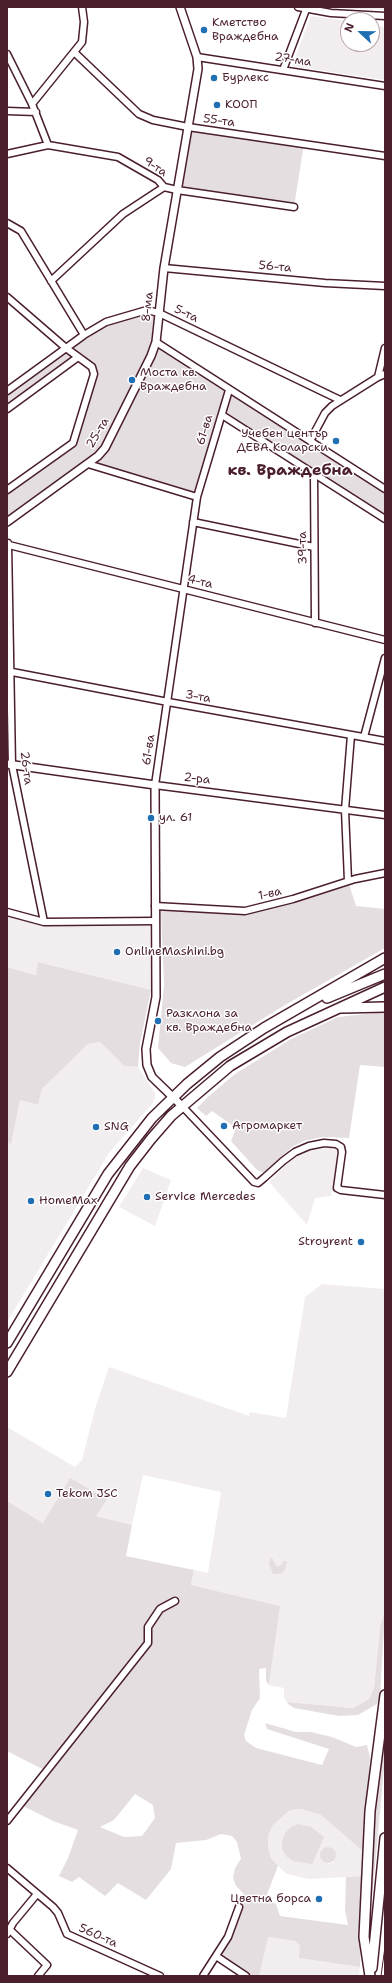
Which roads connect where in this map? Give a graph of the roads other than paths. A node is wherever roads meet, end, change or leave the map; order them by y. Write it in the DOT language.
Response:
graph roads {
  1 [pos="82,7"];
  2 [pos="180,7"];
  3 [pos="298,7"];
  4 [pos="307,8"];
  5 [pos="385,16"];
  6 [pos="82,42"];
  7 [pos="74,52"];
  8 [pos="7,54"];
  9 [pos="197,57"];
  10 [pos="80,59"];
  11 [pos="284,70"];
  12 [pos="385,86"];
  13 [pos="32,104"];
  14 [pos="7,111"];
  15 [pos="36,112"];
  16 [pos="188,127"];
  17 [pos="48,145"];
  18 [pos="7,154"];
  19 [pos="385,156"];
  20 [pos="164,187"];
  21 [pos="177,190"];
  22 [pos="294,207"];
  23 [pos="7,223"];
  24 [pos="164,268"];
  25 [pos="51,281"];
  26 [pos="385,286"];
  27 [pos="7,297"];
  28 [pos="159,313"];
  29 [pos="84,335"];
  30 [pos="156,342"];
  31 [pos="66,348"];
  32 [pos="385,348"];
  33 [pos="78,357"];
  34 [pos="385,374"];
  35 [pos="378,377"];
  36 [pos="229,390"];
  37 [pos="7,391"];
  38 [pos="340,400"];
  39 [pos="7,409"];
  40 [pos="222,415"];
  41 [pos="310,441"];
  42 [pos="88,464"];
  43 [pos="314,474"];
  44 [pos="385,489"];
  45 [pos="7,490"];
  46 [pos="197,497"];
  47 [pos="385,519"];
  48 [pos="7,522"];
  49 [pos="193,522"];
  50 [pos="8,544"];
  51 [pos="314,547"];
  52 [pos="184,589"];
  53 [pos="315,622"];
  54 [pos="385,640"];
  55 [pos="385,658"];
  56 [pos="9,672"];
  57 [pos="168,702"];
  58 [pos="351,735"];
  59 [pos="364,737"];
  60 [pos="385,741"];
  61 [pos="10,764"];
  62 [pos="155,785"];
  63 [pos="345,810"];
  64 [pos="385,815"];
  65 [pos="385,873"];
  66 [pos="348,881"];
  67 [pos="155,906"];
  68 [pos="7,912"];
  69 [pos="155,921"];
  70 [pos="44,922"];
  71 [pos="385,958"];
  72 [pos="385,974"];
  73 [pos="385,988"];
  74 [pos="385,1007"];
  75 [pos="337,1008"];
  76 [pos="296,1011"];
  77 [pos="173,1097"];
  78 [pos="182,1106"];
  79 [pos="385,1195"];
  80 [pos="7,1343"];
  81 [pos="7,1372"];
  82 [pos="176,1601"];
  83 [pos="385,1695"];
  84 [pos="384,1725"];
  85 [pos="382,1742"];
  86 [pos="7,1821"];
  87 [pos="385,1838"];
  88 [pos="7,1868"];
  89 [pos="37,1894"];
  90 [pos="239,1907"];
  91 [pos="8,1932"];
  92 [pos="216,1956"];
  93 [pos="38,1976"];
  94 [pos="160,1976"];
  95 [pos="203,1976"];
  96 [pos="246,1976"];
  97 [pos="370,1976"];
  1 -- 6 [label="street"];
  2 -- 9 [label="street, 8-ма"];
  3 -- 4 [label="street"];
  4 -- 5 [label="street"];
  4 -- 11 [label="street"];
  6 -- 7 [label="street"];
  6 -- 10 [label="street"];
  7 -- 10 [label="street, 55-та"];
  7 -- 13 [label="street"];
  8 -- 13 [label="street"];
  9 -- 11 [label="street, 27-ма"];
  9 -- 16 [label="street, 8-ма"];
  10 -- 16 [label="street, 55-та"];
  11 -- 12 [label="street, 27-ма"];
  13 -- 15 [label="street"];
  14 -- 15 [label="street"];
  15 -- 17 [label="street"];
  16 -- 19 [label="street, 55-та"];
  16 -- 21 [label="street, 8-ма"];
  17 -- 18 [label="street, 9-та"];
  17 -- 20 [label="street, 9-та"];
  20 -- 21 [label="street, 9-та"];
  20 -- 25 [label="street"];
  21 -- 22 [label="street, 9-та"];
  21 -- 24 [label="street, 8-ма"];
  23 -- 25 [label="street"];
  24 -- 26 [label="street, 56-та"];
  24 -- 28 [label="street, 8-ма"];
  25 -- 29 [label="street"];
  27 -- 31 [label="street"];
  28 -- 29 [label="street, 5-та"];
  28 -- 30 [label="street, 8-ма"];
  28 -- 38 [label="street, 5-та"];
  29 -- 31 [label="street, 5-та"];
  30 -- 36 [label="street"];
  30 -- 42 [label="street, 25-та"];
  31 -- 33 [label="street"];
  31 -- 37 [label="street, 5-та"];
  32 -- 35 [label="street"];
  33 -- 39 [label="street"];
  33 -- 45 [label="street, 25-та"];
  34 -- 35 [label="street"];
  35 -- 38 [label="street"];
  36 -- 40 [label="street, 61-ва"];
  36 -- 41 [label="street"];
  38 -- 41 [label="street"];
  40 -- 43 [label="street"];
  40 -- 46 [label="street, 61-ва"];
  41 -- 44 [label="street"];
  42 -- 46 [label="street"];
  42 -- 48 [label="street, 25-та"];
  43 -- 47 [label="street"];
  43 -- 51 [label="street, 39-та"];
  46 -- 49 [label="street, 61-ва"];
  49 -- 51 [label="street"];
  49 -- 52 [label="street, 61-ва"];
  50 -- 52 [label="street, 4-та"];
  50 -- 56 [label="street, 26-та"];
  51 -- 53 [label="street, 39-та"];
  52 -- 53 [label="street, 4-та"];
  52 -- 57 [label="street, 61-ва"];
  53 -- 54 [label="street, 4-та"];
  55 -- 59 [label="street"];
  56 -- 57 [label="street, 3-та"];
  56 -- 61 [label="street, 26-та"];
  57 -- 58 [label="street, 3-та"];
  57 -- 62 [label="street, 61-ва"];
  58 -- 59 [label="street, 3-та"];
  58 -- 63 [label="street"];
  59 -- 60 [label="street, 3-та"];
  61 -- 62 [label="street, 2-ра"];
  61 -- 70 [label="street, 26-та"];
  62 -- 63 [label="street, 2-ра"];
  62 -- 67 [label="street, 61-ва"];
  63 -- 64 [label="street, 2-ра"];
  63 -- 66 [label="street"];
  65 -- 66 [label="street, 1-ва"];
  66 -- 67 [label="street, 1-ва"];
  67 -- 69 [label="street, 61-ва"];
  68 -- 70 [label="street"];
  69 -- 70 [label="street"];
  69 -- 77 [label="street, 61-ва"];
  71 -- 76 [label="main road"];
  72 -- 76 [label="main road"];
  73 -- 75 [label="main road"];
  74 -- 75 [label="main road"];
  75 -- 78 [label="main road"];
  76 -- 77 [label="main road"];
  77 -- 78 [label="street, 61-ва"];
  77 -- 80 [label="main road"];
  78 -- 79 [label="street"];
  78 -- 81 [label="main road"];
  82 -- 86 [label="street"];
  83 -- 84 [label="main road"];
  84 -- 85 [label="main road"];
  85 -- 97 [label="main road"];
  87 -- 97 [label="main road"];
  88 -- 89 [label="street, 560-та"];
  89 -- 91 [label="street"];
  89 -- 94 [label="street, 560-та"];
  90 -- 92 [label="street"];
  91 -- 93 [label="street"];
  92 -- 95 [label="street"];
  92 -- 96 [label="street"];
}
